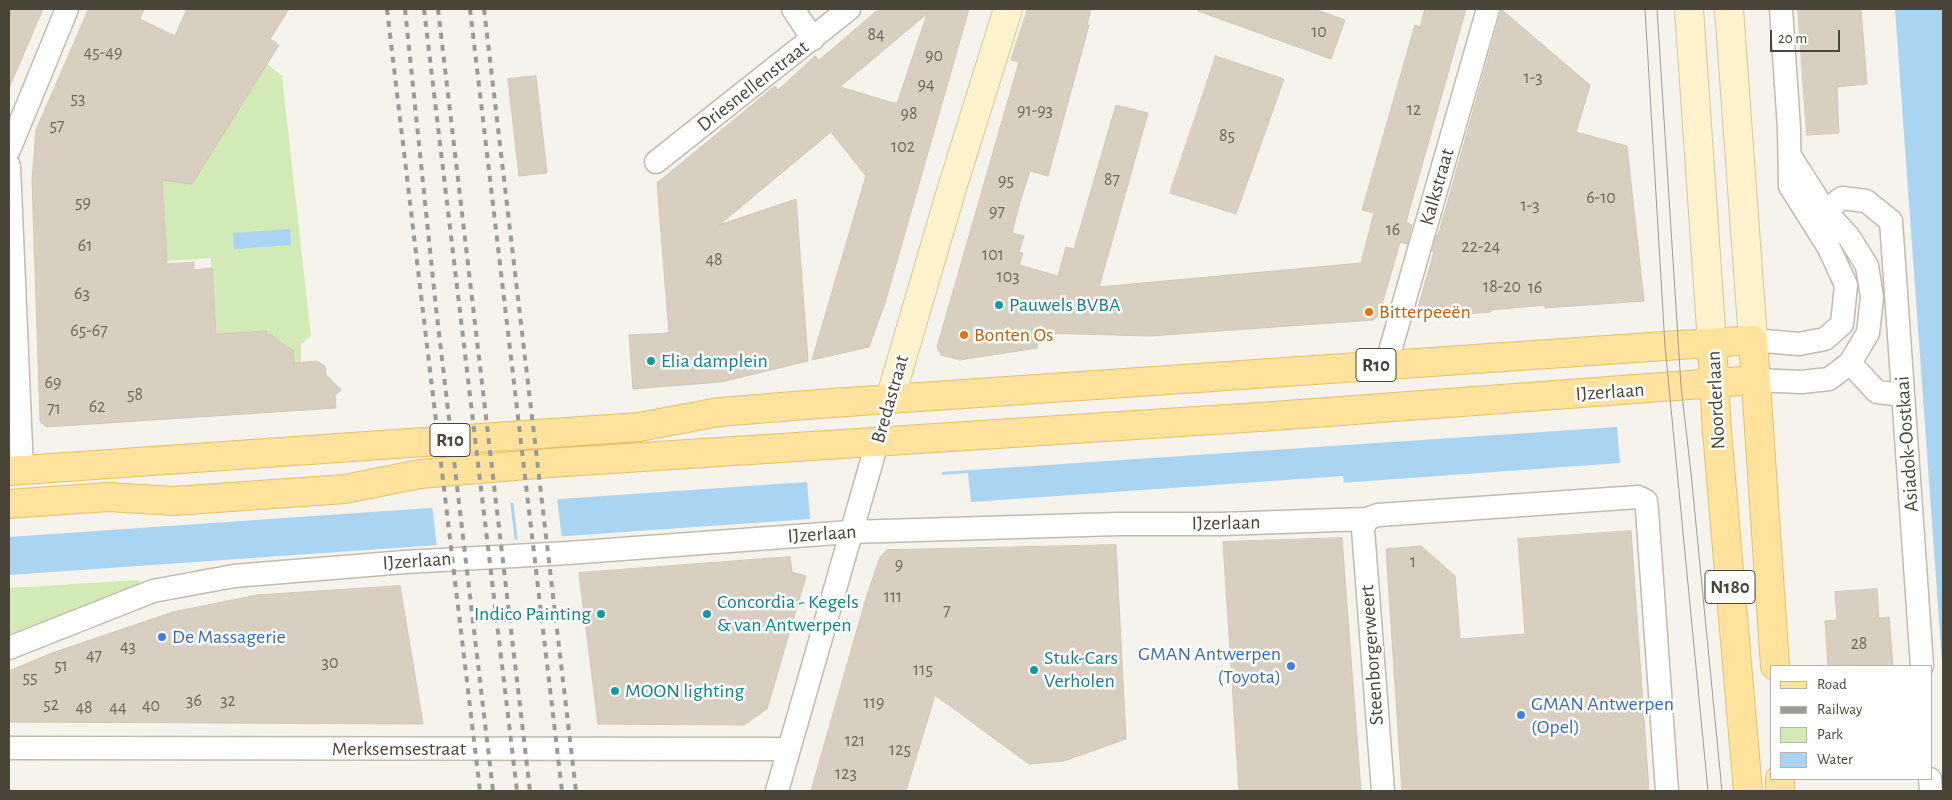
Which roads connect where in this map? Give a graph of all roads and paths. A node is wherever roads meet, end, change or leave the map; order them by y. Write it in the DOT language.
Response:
graph roads {
  1 [pos="67,9"];
  2 [pos="793,9"];
  3 [pos="849,9"];
  4 [pos="1008,9"];
  5 [pos="1488,9"];
  6 [pos="1689,9"];
  7 [pos="1729,9"];
  8 [pos="1781,9"];
  9 [pos="813,38"];
  10 [pos="9,150"];
  11 [pos="656,162"];
  12 [pos="9,166"];
  13 [pos="1820,218"];
  14 [pos="1753,340"];
  15 [pos="1712,343"];
  16 [pos="1389,352"];
  17 [pos="1850,363"];
  18 [pos="1756,380"];
  19 [pos="1714,383"];
  20 [pos="1903,395"];
  21 [pos="890,399"];
  22 [pos="877,443"];
  23 [pos="16,471"];
  24 [pos="9,504"];
  25 [pos="1367,519"];
  26 [pos="850,532"];
  27 [pos="9,648"];
  28 [pos="1775,665"];
  29 [pos="1922,665"];
  30 [pos="9,748"];
  31 [pos="789,749"];
  32 [pos="777,791"];
  33 [pos="1383,791"];
  34 [pos="1667,791"];
  35 [pos="1748,791"];
  1 -- 10 [label="street"];
  2 -- 9 [label="street"];
  3 -- 9 [label="street, Driesnellenstraat"];
  4 -- 21 [label="main road, Bredastraat"];
  5 -- 16 [label="street, Kalkstraat"];
  6 -- 15 [label="main road, Noorderlaan"];
  7 -- 14 [label="main road, Noorderlaan"];
  8 -- 13 [label="street"];
  9 -- 11 [label="street, Driesnellenstraat"];
  12 -- 23 [label="street"];
  13 -- 14 [label="street"];
  13 -- 17 [label="street"];
  13 -- 20 [label="street, Asiadok-Oostkaai"];
  14 -- 15 [label="main road, R10"];
  14 -- 18 [label="main road, Noorderlaan"];
  15 -- 16 [label="main road, R10"];
  15 -- 19 [label="main road, Noorderlaan"];
  16 -- 21 [label="main road, R10"];
  17 -- 18 [label="street"];
  17 -- 20 [label="street"];
  18 -- 19 [label="main road, R10"];
  18 -- 28 [label="main road, Noorderlaan / N180"];
  19 -- 22 [label="main road, IJzerlaan / R10"];
  19 -- 35 [label="main road, Noorderlaan / N180"];
  20 -- 29 [label="street, Asiadok-Oostkaai"];
  21 -- 22 [label="main road, Bredastraat"];
  21 -- 23 [label="main road, R10"];
  22 -- 24 [label="main road, R10"];
  22 -- 26 [label="street, Bredastraat"];
  25 -- 26 [label="street, IJzerlaan"];
  25 -- 33 [label="street, Steenborgerweert"];
  25 -- 34 [label="street, IJzerlaan"];
  26 -- 27 [label="street, IJzerlaan"];
  26 -- 31 [label="street, Bredastraat"];
  30 -- 31 [label="street, Merksemsestraat"];
  31 -- 32 [label="street, Bredastraat"];
}
